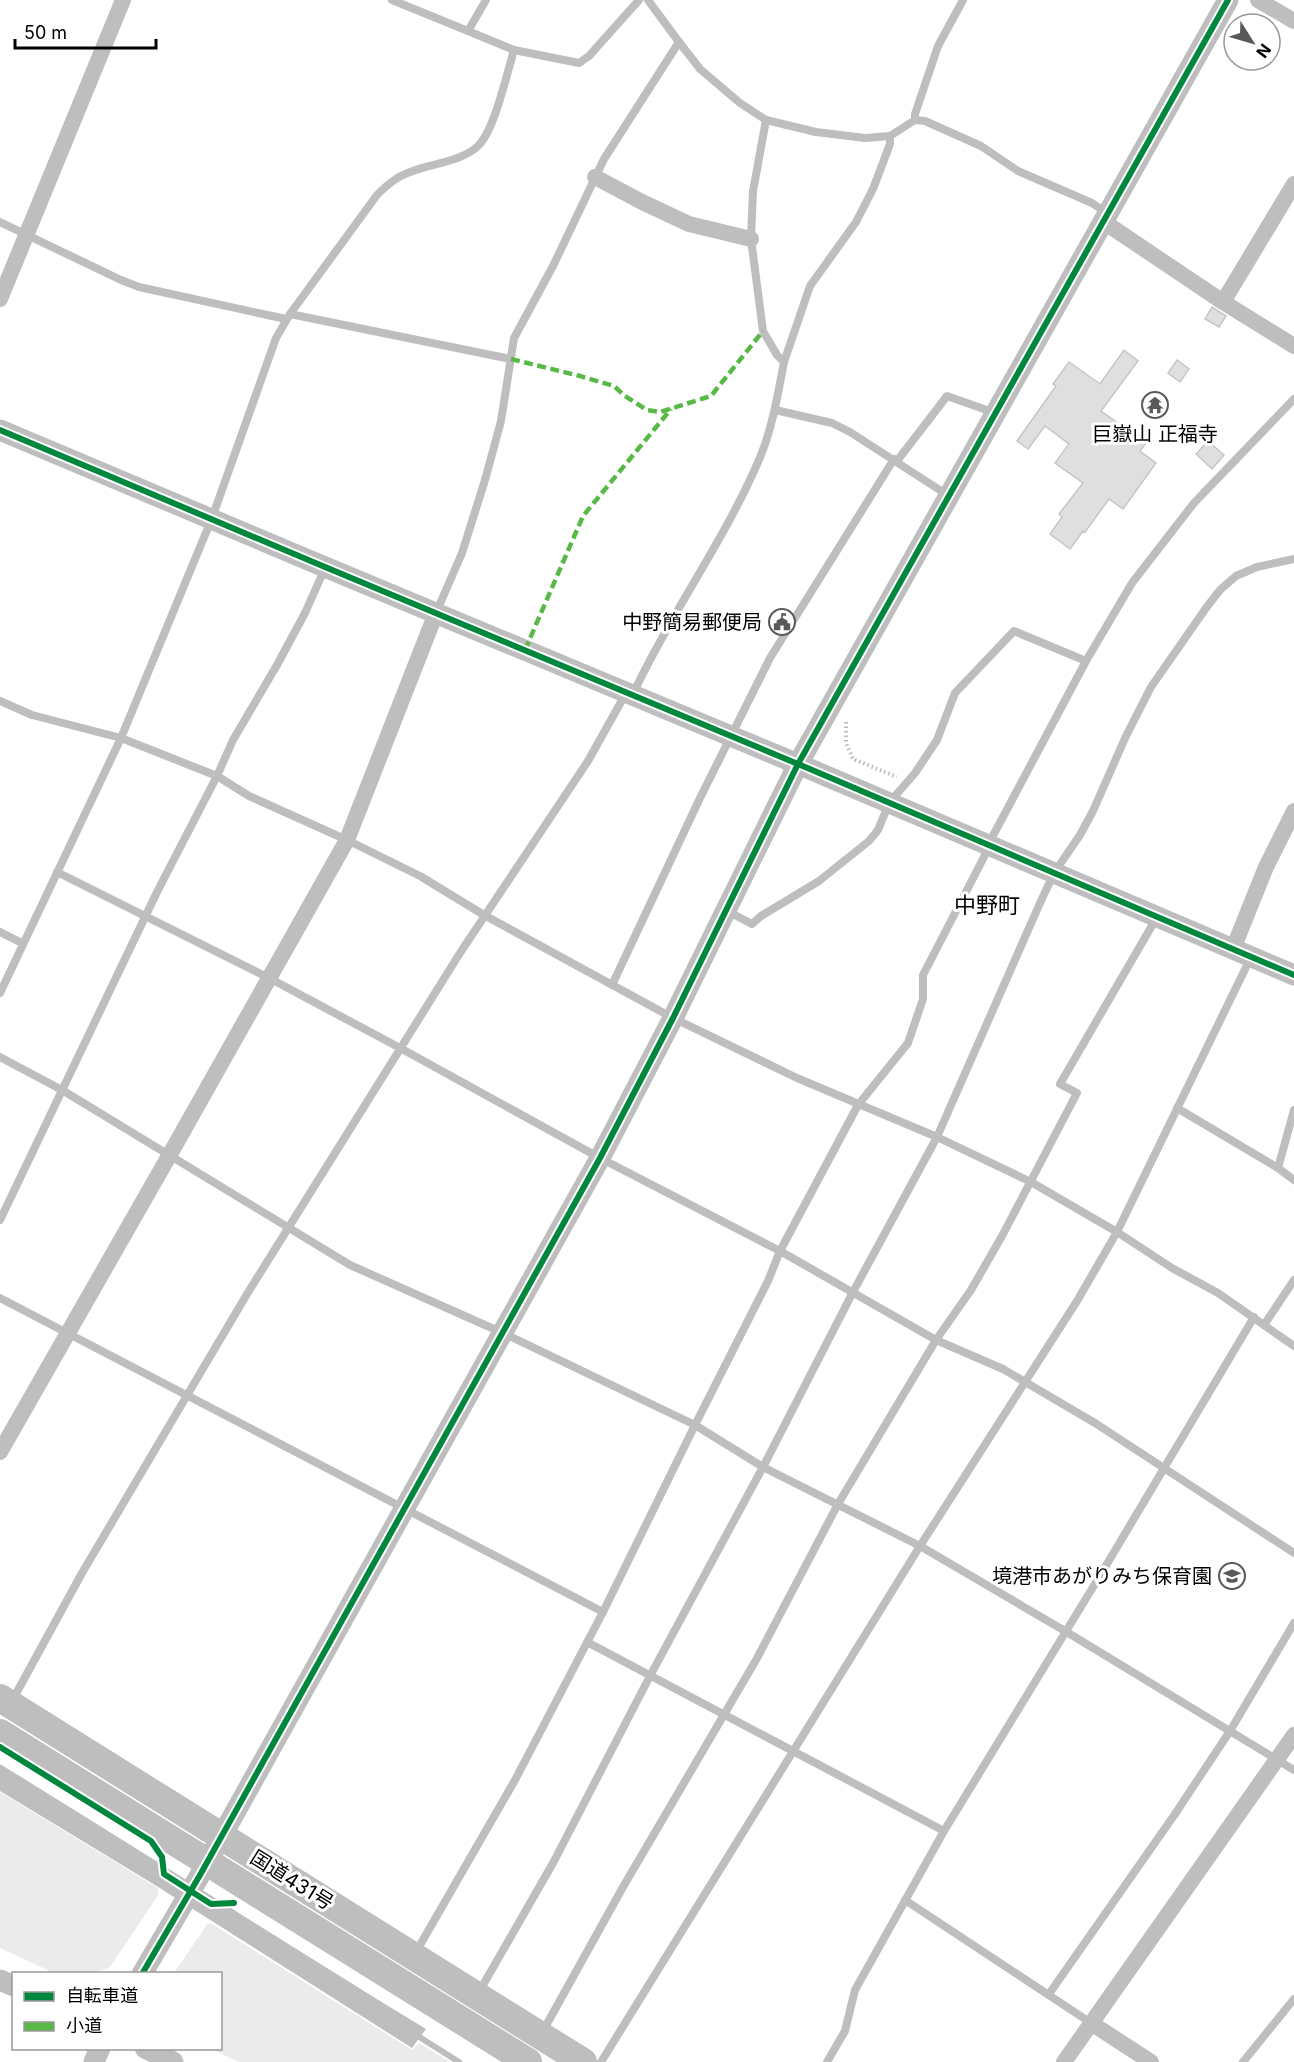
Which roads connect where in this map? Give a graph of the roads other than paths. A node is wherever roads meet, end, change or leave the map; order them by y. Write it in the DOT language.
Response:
graph roads {
  1 [pos="123,0"];
  2 [pos="392,0"];
  3 [pos="486,0"];
  4 [pos="639,0"];
  5 [pos="648,0"];
  6 [pos="963,0"];
  7 [pos="1228,0"];
  8 [pos="1258,0"];
  9 [pos="1294,21"];
  10 [pos="468,31"];
  11 [pos="680,42"];
  12 [pos="514,50"];
  13 [pos="766,120"];
  14 [pos="915,120"];
  15 [pos="890,136"];
  16 [pos="596,177"];
  17 [pos="1294,184"];
  18 [pos="1106,219"];
  19 [pos="0,222"];
  20 [pos="27,235"];
  21 [pos="751,239"];
  22 [pos="0,299"];
  23 [pos="1223,302"];
  24 [pos="288,316"];
  25 [pos="1294,346"];
  26 [pos="510,359"];
  27 [pos="784,362"];
  28 [pos="1294,399"];
  29 [pos="775,410"];
  30 [pos="996,414"];
  31 [pos="0,429"];
  32 [pos="896,460"];
  33 [pos="949,496"];
  34 [pos="212,518"];
  35 [pos="1294,559"];
  36 [pos="325,567"];
  37 [pos="436,613"];
  38 [pos="1086,661"];
  39 [pos="630,694"];
  40 [pos="0,700"];
  41 [pos="732,736"];
  42 [pos="121,738"];
  43 [pos="798,764"];
  44 [pos="217,776"];
  45 [pos="890,803"];
  46 [pos="1294,811"];
  47 [pos="347,840"];
  48 [pos="988,845"];
  49 [pos="57,872"];
  50 [pos="1054,873"];
  51 [pos="727,910"];
  52 [pos="484,915"];
  53 [pos="146,917"];
  54 [pos="1157,917"];
  55 [pos="0,933"];
  56 [pos="22,943"];
  57 [pos="1242,953"];
  58 [pos="1294,975"];
  59 [pos="268,978"];
  60 [pos="612,986"];
  61 [pos="0,993"];
  62 [pos="673,1018"];
  63 [pos="402,1049"];
  64 [pos="0,1057"];
  65 [pos="62,1090"];
  66 [pos="858,1105"];
  67 [pos="1177,1108"];
  68 [pos="1294,1110"];
  69 [pos="937,1137"];
  70 [pos="170,1156"];
  71 [pos="600,1158"];
  72 [pos="1278,1168"];
  73 [pos="1294,1180"];
  74 [pos="1031,1182"];
  75 [pos="0,1220"];
  76 [pos="289,1228"];
  77 [pos="1117,1232"];
  78 [pos="780,1251"];
  79 [pos="1294,1280"];
  80 [pos="853,1292"];
  81 [pos="0,1298"];
  82 [pos="1254,1317"];
  83 [pos="1264,1324"];
  84 [pos="503,1333"];
  85 [pos="67,1334"];
  86 [pos="936,1340"];
  87 [pos="1294,1346"];
  88 [pos="1025,1382"];
  89 [pos="187,1396"];
  90 [pos="695,1425"];
  91 [pos="0,1452"];
  92 [pos="764,1467"];
  93 [pos="1164,1468"];
  94 [pos="838,1504"];
  95 [pos="405,1509"];
  96 [pos="920,1546"];
  97 [pos="1294,1553"];
  98 [pos="603,1612"];
  99 [pos="1294,1623"];
  100 [pos="1065,1631"];
  101 [pos="587,1642"];
  102 [pos="650,1676"];
  103 [pos="5,1701"];
  104 [pos="724,1716"];
  105 [pos="1230,1731"];
  106 [pos="0,1733"];
  107 [pos="1294,1736"];
  108 [pos="794,1751"];
  109 [pos="1277,1760"];
  110 [pos="1294,1770"];
  111 [pos="944,1831"];
  112 [pos="222,1836"];
  113 [pos="204,1869"];
  114 [pos="905,1900"];
  115 [pos="414,1956"];
  116 [pos="143,1972"];
  117 [pos="1049,1994"];
  118 [pos="477,1996"];
  119 [pos="1294,1999"];
  120 [pos="1091,2023"];
  121 [pos="540,2035"];
  122 [pos="147,2050"];
  123 [pos="173,2062"];
  124 [pos="528,2062"];
  125 [pos="583,2062"];
  126 [pos="601,2062"];
  127 [pos="827,2062"];
  128 [pos="1065,2062"];
  129 [pos="1151,2062"];
  130 [pos="1243,2062"];
  1 -- 20 [label="street"];
  2 -- 10 [label="lane"];
  3 -- 10 [label="lane"];
  4 -- 12 [label="lane"];
  5 -- 11 [label="lane"];
  6 -- 14 [label="lane"];
  7 -- 18 [label="street"];
  8 -- 9 [label="street"];
  10 -- 12 [label="lane"];
  11 -- 13 [label="lane"];
  11 -- 16 [label="lane"];
  12 -- 24 [label="lane"];
  13 -- 15 [label="lane"];
  13 -- 21 [label="lane"];
  14 -- 15 [label="lane"];
  14 -- 18 [label="lane"];
  15 -- 27 [label="lane"];
  16 -- 21 [label="street"];
  16 -- 26 [label="lane"];
  17 -- 23 [label="street"];
  18 -- 23 [label="street"];
  18 -- 30 [label="street"];
  19 -- 20 [label="lane"];
  20 -- 22 [label="street"];
  20 -- 24 [label="lane"];
  21 -- 27 [label="lane"];
  23 -- 25 [label="street"];
  24 -- 26 [label="lane"];
  24 -- 34 [label="lane"];
  26 -- 37 [label="lane"];
  27 -- 29 [label="lane"];
  28 -- 38 [label="lane"];
  29 -- 32 [label="lane"];
  29 -- 39 [label="lane"];
  30 -- 32 [label="lane"];
  30 -- 33 [label="street"];
  31 -- 34 [label="street"];
  32 -- 33 [label="lane"];
  32 -- 41 [label="lane"];
  33 -- 43 [label="street"];
  34 -- 36 [label="street"];
  34 -- 42 [label="lane"];
  35 -- 50 [label="lane"];
  36 -- 37 [label="street"];
  36 -- 44 [label="lane"];
  37 -- 39 [label="street"];
  37 -- 47 [label="street"];
  38 -- 45 [label="lane"];
  38 -- 48 [label="lane"];
  39 -- 41 [label="street"];
  39 -- 52 [label="lane"];
  40 -- 42 [label="lane"];
  41 -- 43 [label="street"];
  41 -- 60 [label="lane"];
  42 -- 44 [label="lane"];
  42 -- 49 [label="lane"];
  43 -- 45 [label="street"];
  43 -- 51 [label="street"];
  44 -- 47 [label="lane"];
  44 -- 53 [label="lane"];
  45 -- 48 [label="street"];
  45 -- 51 [label="lane"];
  46 -- 57 [label="street"];
  47 -- 52 [label="lane"];
  47 -- 59 [label="street"];
  48 -- 50 [label="street"];
  48 -- 66 [label="lane"];
  49 -- 53 [label="lane"];
  49 -- 56 [label="lane"];
  50 -- 54 [label="street"];
  50 -- 69 [label="lane"];
  51 -- 62 [label="street"];
  52 -- 60 [label="lane"];
  52 -- 63 [label="lane"];
  53 -- 59 [label="lane"];
  53 -- 65 [label="lane"];
  54 -- 57 [label="street"];
  54 -- 74 [label="lane"];
  55 -- 56 [label="lane"];
  56 -- 61 [label="lane"];
  57 -- 58 [label="street"];
  57 -- 67 [label="lane"];
  59 -- 63 [label="lane"];
  59 -- 70 [label="street"];
  60 -- 62 [label="lane"];
  62 -- 66 [label="lane"];
  62 -- 71 [label="street"];
  63 -- 71 [label="lane"];
  63 -- 76 [label="lane"];
  64 -- 65 [label="lane"];
  65 -- 70 [label="lane"];
  65 -- 75 [label="lane"];
  66 -- 69 [label="lane"];
  66 -- 78 [label="lane"];
  67 -- 72 [label="lane"];
  67 -- 77 [label="lane"];
  68 -- 72 [label="lane"];
  69 -- 74 [label="lane"];
  69 -- 80 [label="lane"];
  70 -- 76 [label="lane"];
  70 -- 85 [label="street"];
  71 -- 78 [label="lane"];
  71 -- 84 [label="street"];
  72 -- 73 [label="lane"];
  74 -- 77 [label="lane"];
  74 -- 86 [label="lane"];
  76 -- 84 [label="lane"];
  76 -- 89 [label="lane"];
  77 -- 82 [label="lane"];
  77 -- 88 [label="lane"];
  78 -- 80 [label="lane"];
  78 -- 90 [label="lane"];
  79 -- 83 [label="lane"];
  80 -- 86 [label="lane"];
  80 -- 92 [label="lane"];
  81 -- 85 [label="lane"];
  82 -- 83 [label="lane"];
  82 -- 93 [label="lane"];
  83 -- 87 [label="lane"];
  84 -- 90 [label="lane"];
  84 -- 95 [label="street"];
  85 -- 89 [label="lane"];
  85 -- 91 [label="street"];
  86 -- 88 [label="lane"];
  86 -- 94 [label="lane"];
  88 -- 93 [label="lane"];
  88 -- 96 [label="lane"];
  89 -- 95 [label="lane"];
  89 -- 103 [label="lane"];
  90 -- 92 [label="lane"];
  90 -- 98 [label="lane"];
  92 -- 94 [label="lane"];
  92 -- 102 [label="lane"];
  93 -- 97 [label="lane"];
  93 -- 100 [label="lane"];
  94 -- 96 [label="lane"];
  94 -- 104 [label="lane"];
  95 -- 98 [label="lane"];
  95 -- 112 [label="street"];
  96 -- 100 [label="lane"];
  96 -- 108 [label="lane"];
  98 -- 101 [label="lane"];
  99 -- 105 [label="lane"];
  100 -- 105 [label="lane"];
  100 -- 111 [label="lane"];
  101 -- 102 [label="lane"];
  101 -- 115 [label="lane"];
  102 -- 104 [label="lane"];
  102 -- 118 [label="lane"];
  103 -- 112 [label="highway, 国道431号"];
  104 -- 108 [label="lane"];
  104 -- 121 [label="lane"];
  105 -- 109 [label="lane"];
  105 -- 117 [label="lane"];
  106 -- 113 [label="highway, 国道431号"];
  107 -- 109 [label="street"];
  108 -- 111 [label="lane"];
  108 -- 126 [label="lane"];
  109 -- 110 [label="lane"];
  109 -- 120 [label="street"];
  111 -- 114 [label="lane"];
  112 -- 113 [label="street"];
  112 -- 115 [label="highway, 国道431号"];
  113 -- 116 [label="street"];
  113 -- 124 [label="highway, 国道431号"];
  114 -- 117 [label="lane"];
  114 -- 127 [label="lane"];
  115 -- 118 [label="highway, 国道431号"];
  117 -- 120 [label="lane"];
  118 -- 121 [label="highway, 国道431号"];
  119 -- 130 [label="lane"];
  120 -- 128 [label="street"];
  120 -- 129 [label="street"];
  121 -- 125 [label="highway, 国道431号"];
  122 -- 123 [label="street"];
}
